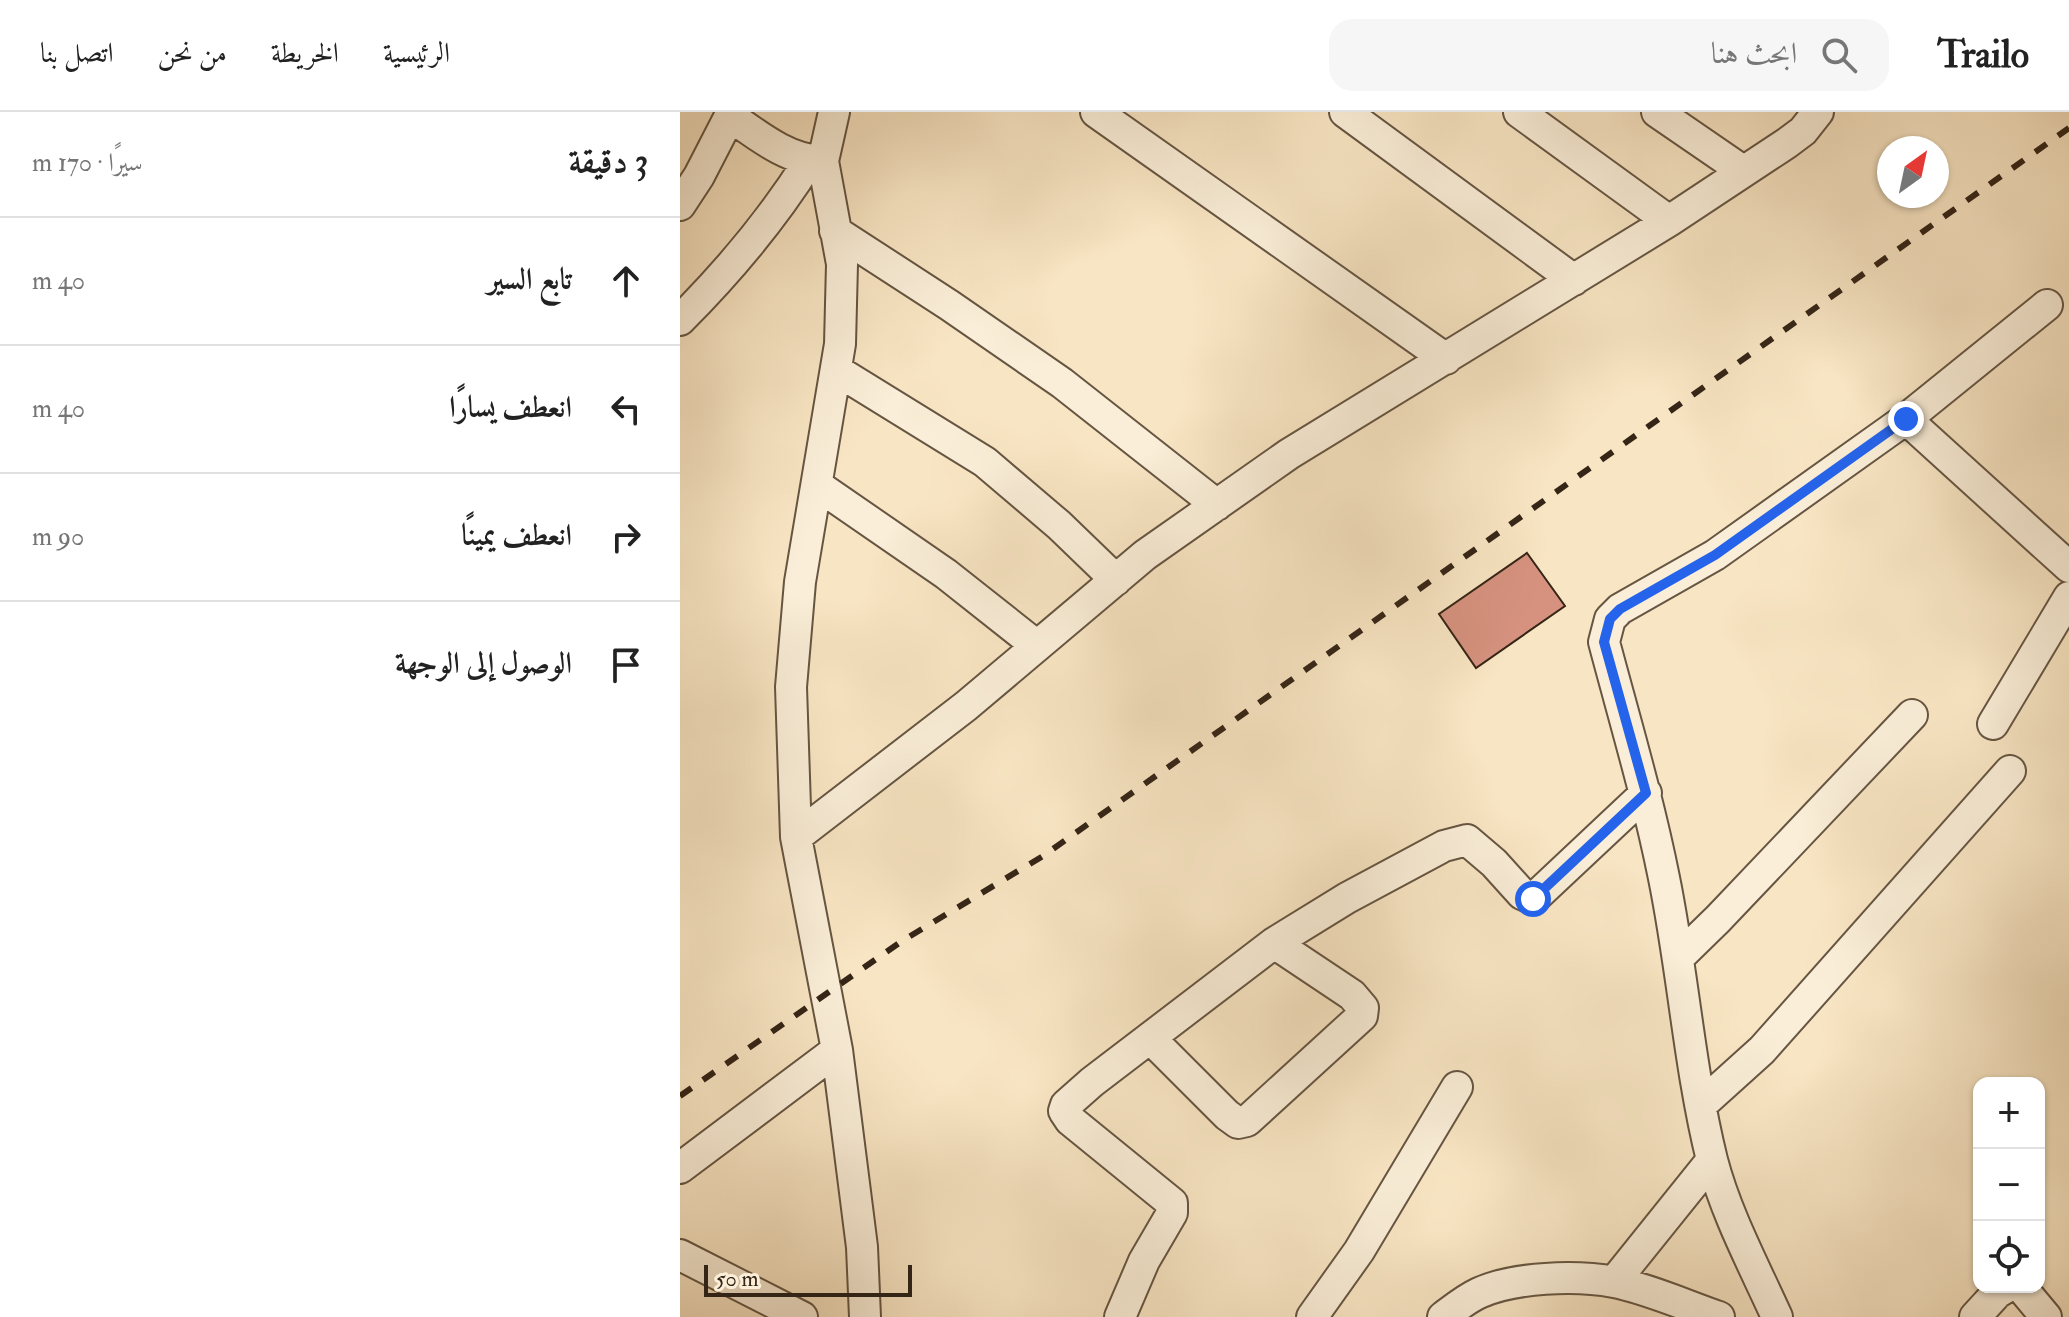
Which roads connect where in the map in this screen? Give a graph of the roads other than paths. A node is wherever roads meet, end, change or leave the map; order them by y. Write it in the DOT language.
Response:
graph roads {
  1 [pos="834,112"];
  2 [pos="1096,112"];
  3 [pos="1345,112"];
  4 [pos="1519,112"];
  5 [pos="1657,112"];
  6 [pos="1818,112"];
  7 [pos="731,114"];
  8 [pos="816,161"];
  9 [pos="690,168"];
  10 [pos="1743,171"];
  11 [pos="680,205"];
  12 [pos="1669,221"];
  13 [pos="835,231"];
  14 [pos="1574,280"];
  15 [pos="2047,305"];
  16 [pos="680,320"];
  17 [pos="1446,359"];
  18 [pos="836,370"];
  19 [pos="1906,419"];
  20 [pos="817,485"];
  21 [pos="1217,505"];
  22 [pos="2069,567"];
  23 [pos="1116,580"];
  24 [pos="2069,597"];
  25 [pos="1037,646"];
  26 [pos="1912,715"];
  27 [pos="1993,724"];
  28 [pos="2010,771"];
  29 [pos="1646,793"];
  30 [pos="796,837"];
  31 [pos="1274,943"];
  32 [pos="1678,958"];
  33 [pos="1151,1039"];
  34 [pos="837,1050"];
  35 [pos="1457,1087"];
  36 [pos="1701,1105"];
  37 [pos="1712,1160"];
  38 [pos="680,1168"];
  39 [pos="680,1255"];
  40 [pos="1614,1282"];
  41 [pos="1997,1293"];
  42 [pos="2026,1293"];
  43 [pos="1713,1316"];
  44 [pos="802,1317"];
  45 [pos="865,1317"];
  46 [pos="1120,1317"];
  47 [pos="1312,1317"];
  48 [pos="1443,1317"];
  49 [pos="1777,1317"];
  50 [pos="1975,1317"];
  51 [pos="2046,1317"];
  1 -- 8 [label="street"];
  2 -- 17 [label="street"];
  3 -- 14 [label="street"];
  4 -- 12 [label="street"];
  5 -- 10 [label="street"];
  6 -- 10 [label="street"];
  7 -- 8 [label="street"];
  7 -- 9 [label="street"];
  8 -- 13 [label="street"];
  8 -- 16 [label="street"];
  9 -- 11 [label="street"];
  10 -- 12 [label="street"];
  12 -- 14 [label="street"];
  13 -- 18 [label="street"];
  13 -- 21 [label="street"];
  14 -- 17 [label="street"];
  15 -- 19 [label="street"];
  17 -- 21 [label="street"];
  18 -- 20 [label="street"];
  18 -- 23 [label="street"];
  19 -- 22 [label="street"];
  19 -- 29 [label="street"];
  20 -- 25 [label="street"];
  20 -- 30 [label="street"];
  21 -- 23 [label="street"];
  23 -- 25 [label="street"];
  24 -- 27 [label="street"];
  25 -- 30 [label="street"];
  26 -- 32 [label="street"];
  28 -- 36 [label="street"];
  29 -- 31 [label="street"];
  29 -- 32 [label="street"];
  30 -- 34 [label="street"];
  31 -- 33 [label="street"];
  31 -- 33 [label="street"];
  32 -- 36 [label="street"];
  33 -- 46 [label="street"];
  34 -- 38 [label="street"];
  34 -- 45 [label="street"];
  35 -- 47 [label="street"];
  36 -- 37 [label="street"];
  37 -- 40 [label="street"];
  37 -- 49 [label="street"];
  39 -- 44 [label="street"];
  40 -- 43 [label="street"];
  40 -- 48 [label="street"];
  41 -- 50 [label="street"];
  42 -- 51 [label="street"];
}
